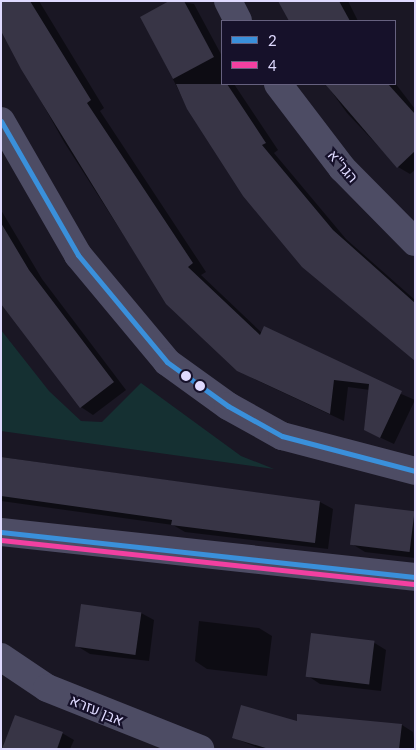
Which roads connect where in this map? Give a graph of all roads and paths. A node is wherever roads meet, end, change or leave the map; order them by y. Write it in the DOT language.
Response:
graph roads {
  1 [pos="228,1"];
  2 [pos="238,20"];
  3 [pos="279,85"];
  4 [pos="1,121"];
  5 [pos="415,242"];
  6 [pos="415,471"];
  7 [pos="1,532"];
  8 [pos="415,577"];
  9 [pos="1,658"];
  10 [pos="200,749"];
  1 -- 2 [label="street"];
  3 -- 5 [label="street, הגר\"א"];
  4 -- 6 [label="street"];
  7 -- 8 [label="street"];
  9 -- 10 [label="street, אבן עזרא"];
}
